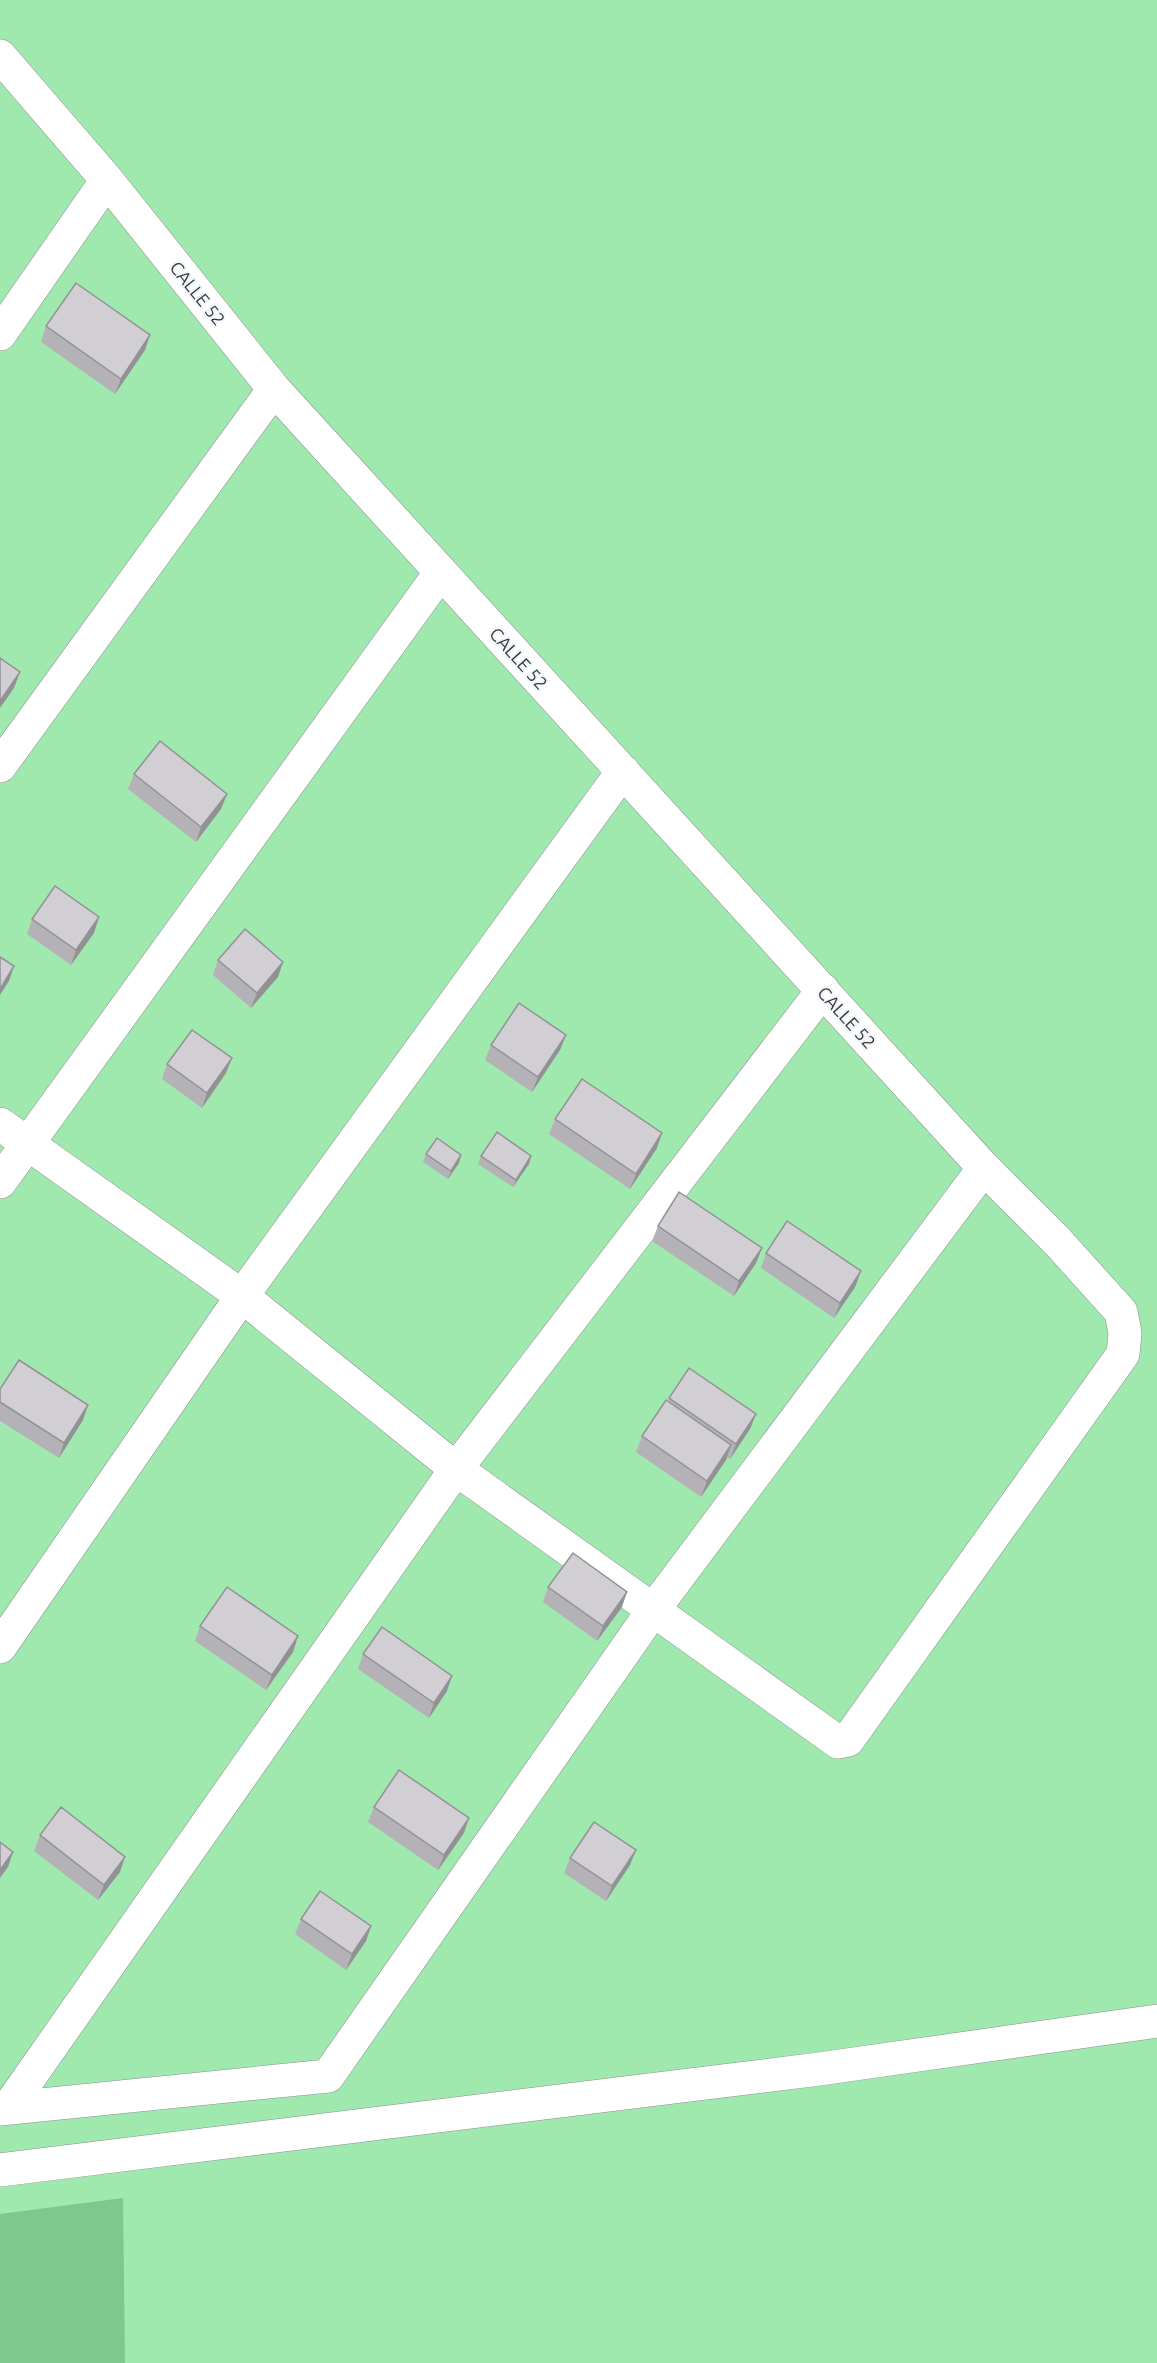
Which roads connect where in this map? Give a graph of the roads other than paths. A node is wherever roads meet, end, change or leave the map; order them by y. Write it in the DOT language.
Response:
graph roads {
  1 [pos="0,56"];
  2 [pos="107,180"];
  3 [pos="0,334"];
  4 [pos="274,389"];
  5 [pos="441,572"];
  6 [pos="0,766"];
  7 [pos="623,771"];
  8 [pos="823,990"];
  9 [pos="0,1124"];
  10 [pos="28,1143"];
  11 [pos="984,1168"];
  12 [pos="0,1182"];
  13 [pos="242,1296"];
  14 [pos="456,1468"];
  15 [pos="654,1609"];
  16 [pos="0,1647"];
  17 [pos="1157,2021"];
  18 [pos="4,2108"];
  19 [pos="0,2170"];
  1 -- 2 [label="street, CALLE 52"];
  2 -- 3 [label="street"];
  2 -- 4 [label="street, CALLE 52"];
  4 -- 5 [label="street, CALLE 52"];
  4 -- 6 [label="street"];
  5 -- 7 [label="street, CALLE 52"];
  5 -- 10 [label="street"];
  7 -- 8 [label="street, CALLE 52"];
  7 -- 13 [label="street"];
  8 -- 11 [label="street, CALLE 52"];
  8 -- 14 [label="street"];
  9 -- 10 [label="street, CALLE 52"];
  10 -- 12 [label="street"];
  10 -- 13 [label="street, CALLE 52"];
  11 -- 15 [label="street"];
  11 -- 15 [label="street, CALLE 52"];
  13 -- 14 [label="street, CALLE 52"];
  13 -- 16 [label="street"];
  14 -- 15 [label="street, CALLE 52"];
  14 -- 18 [label="street"];
  15 -- 18 [label="street"];
  17 -- 19 [label="street"];
}
